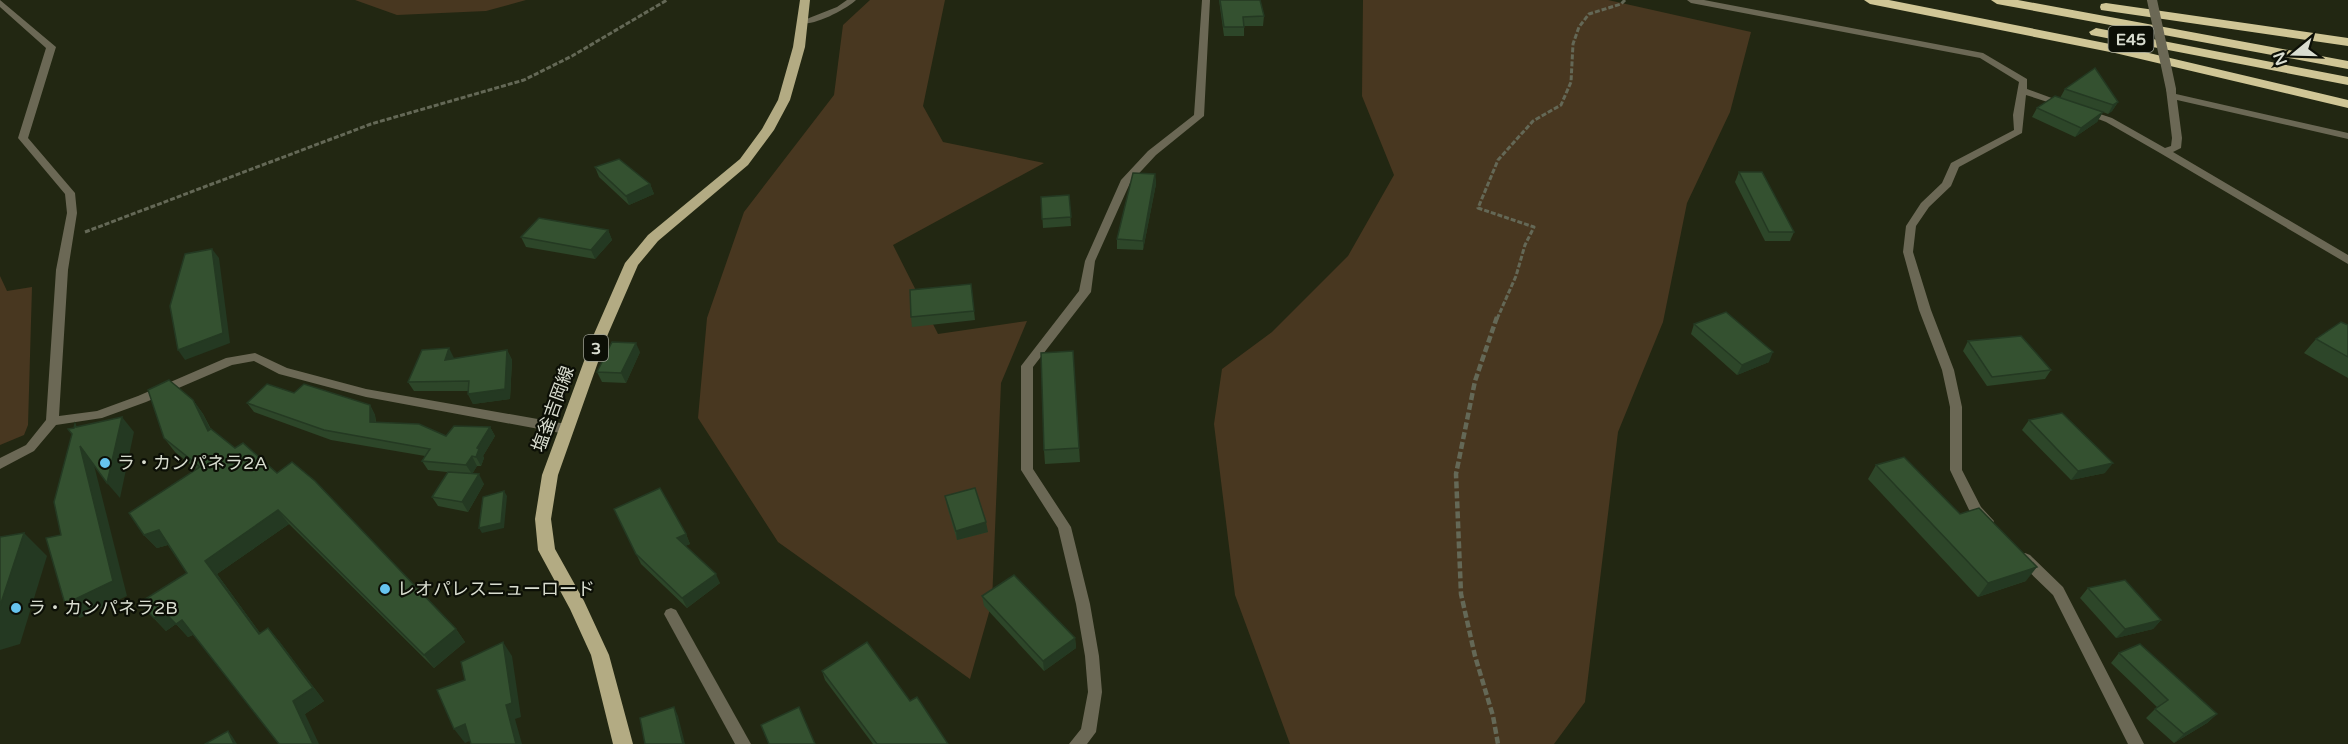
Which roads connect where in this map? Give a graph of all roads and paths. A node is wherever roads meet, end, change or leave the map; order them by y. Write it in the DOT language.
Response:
graph roads {
  1 [pos="667,0"];
  2 [pos="805,0"];
  3 [pos="852,0"];
  4 [pos="1206,0"];
  5 [pos="1625,0"];
  6 [pos="1691,0"];
  7 [pos="1870,0"];
  8 [pos="1913,0"];
  9 [pos="1998,0"];
  10 [pos="2057,0"];
  11 [pos="2152,0"];
  12 [pos="0,3"];
  13 [pos="803,22"];
  14 [pos="2348,42"];
  15 [pos="2348,64"];
  16 [pos="2348,81"];
  17 [pos="2022,90"];
  18 [pos="2172,93"];
  19 [pos="2348,104"];
  20 [pos="2348,136"];
  21 [pos="2164,151"];
  22 [pos="66,239"];
  23 [pos="2348,260"];
  24 [pos="52,421"];
  25 [pos="566,429"];
  26 [pos="0,464"];
  27 [pos="1993,527"];
  28 [pos="2018,551"];
  29 [pos="671,614"];
  30 [pos="622,744"];
  31 [pos="743,744"];
  32 [pos="1077,744"];
  33 [pos="1498,744"];
  34 [pos="2136,744"];
  1 -- 22 [label="path"];
  2 -- 13 [label="main road, 塩釜吉岡線 / 3"];
  3 -- 13 [label="street"];
  4 -- 32 [label="street"];
  5 -- 33 [label="path"];
  6 -- 17 [label="street"];
  7 -- 19 [label="highway"];
  8 -- 16 [label="highway, E45"];
  9 -- 15 [label="highway, E45"];
  10 -- 14 [label="highway"];
  11 -- 18 [label="street, bridge"];
  12 -- 22 [label="street"];
  13 -- 25 [label="main road, 塩釜吉岡線 / 3"];
  17 -- 21 [label="street"];
  17 -- 27 [label="street"];
  18 -- 20 [label="street"];
  18 -- 21 [label="street"];
  21 -- 23 [label="street"];
  22 -- 24 [label="street"];
  24 -- 25 [label="street"];
  24 -- 26 [label="street"];
  25 -- 30 [label="main road, 塩釜吉岡線 / 3"];
  28 -- 34 [label="street"];
  29 -- 31 [label="street"];
}
